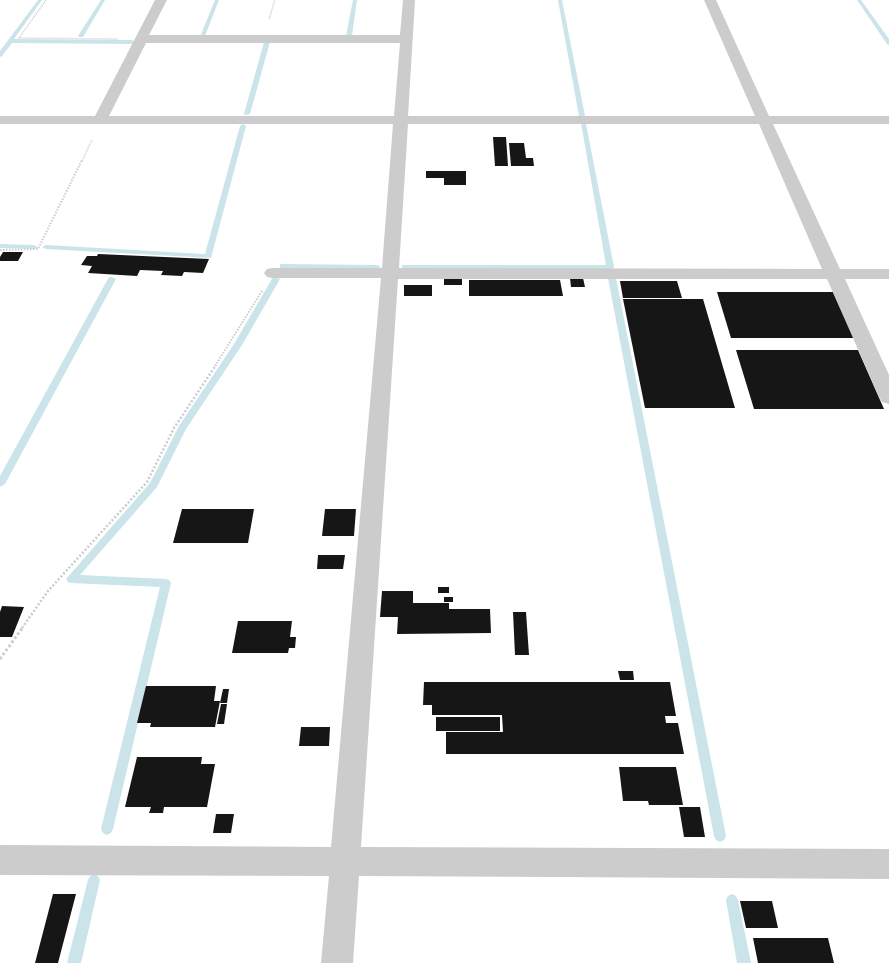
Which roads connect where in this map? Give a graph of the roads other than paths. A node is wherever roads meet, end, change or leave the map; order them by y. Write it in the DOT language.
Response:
graph roads {
  1 [pos="161,0"];
  2 [pos="409,0"];
  3 [pos="710,0"];
  4 [pos="141,39"];
  5 [pos="406,39"];
  6 [pos="0,120"];
  7 [pos="101,120"];
  8 [pos="765,120"];
  9 [pos="889,120"];
  10 [pos="401,121"];
  11 [pos="273,273"];
  12 [pos="390,273"];
  13 [pos="834,274"];
  14 [pos="889,274"];
  15 [pos="889,397"];
  16 [pos="0,860"];
  17 [pos="344,861"];
  18 [pos="889,864"];
  19 [pos="337,963"];
  1 -- 4 [label="street"];
  2 -- 5 [label="street"];
  3 -- 8 [label="street"];
  4 -- 5 [label="street"];
  4 -- 7 [label="street"];
  5 -- 10 [label="street"];
  6 -- 7 [label="street"];
  7 -- 10 [label="street"];
  8 -- 9 [label="street"];
  8 -- 10 [label="street"];
  8 -- 13 [label="street"];
  10 -- 12 [label="street"];
  11 -- 12 [label="street"];
  12 -- 13 [label="street"];
  12 -- 17 [label="street"];
  13 -- 14 [label="street"];
  13 -- 15 [label="street"];
  16 -- 17 [label="street"];
  17 -- 18 [label="street"];
  17 -- 19 [label="street"];
}
